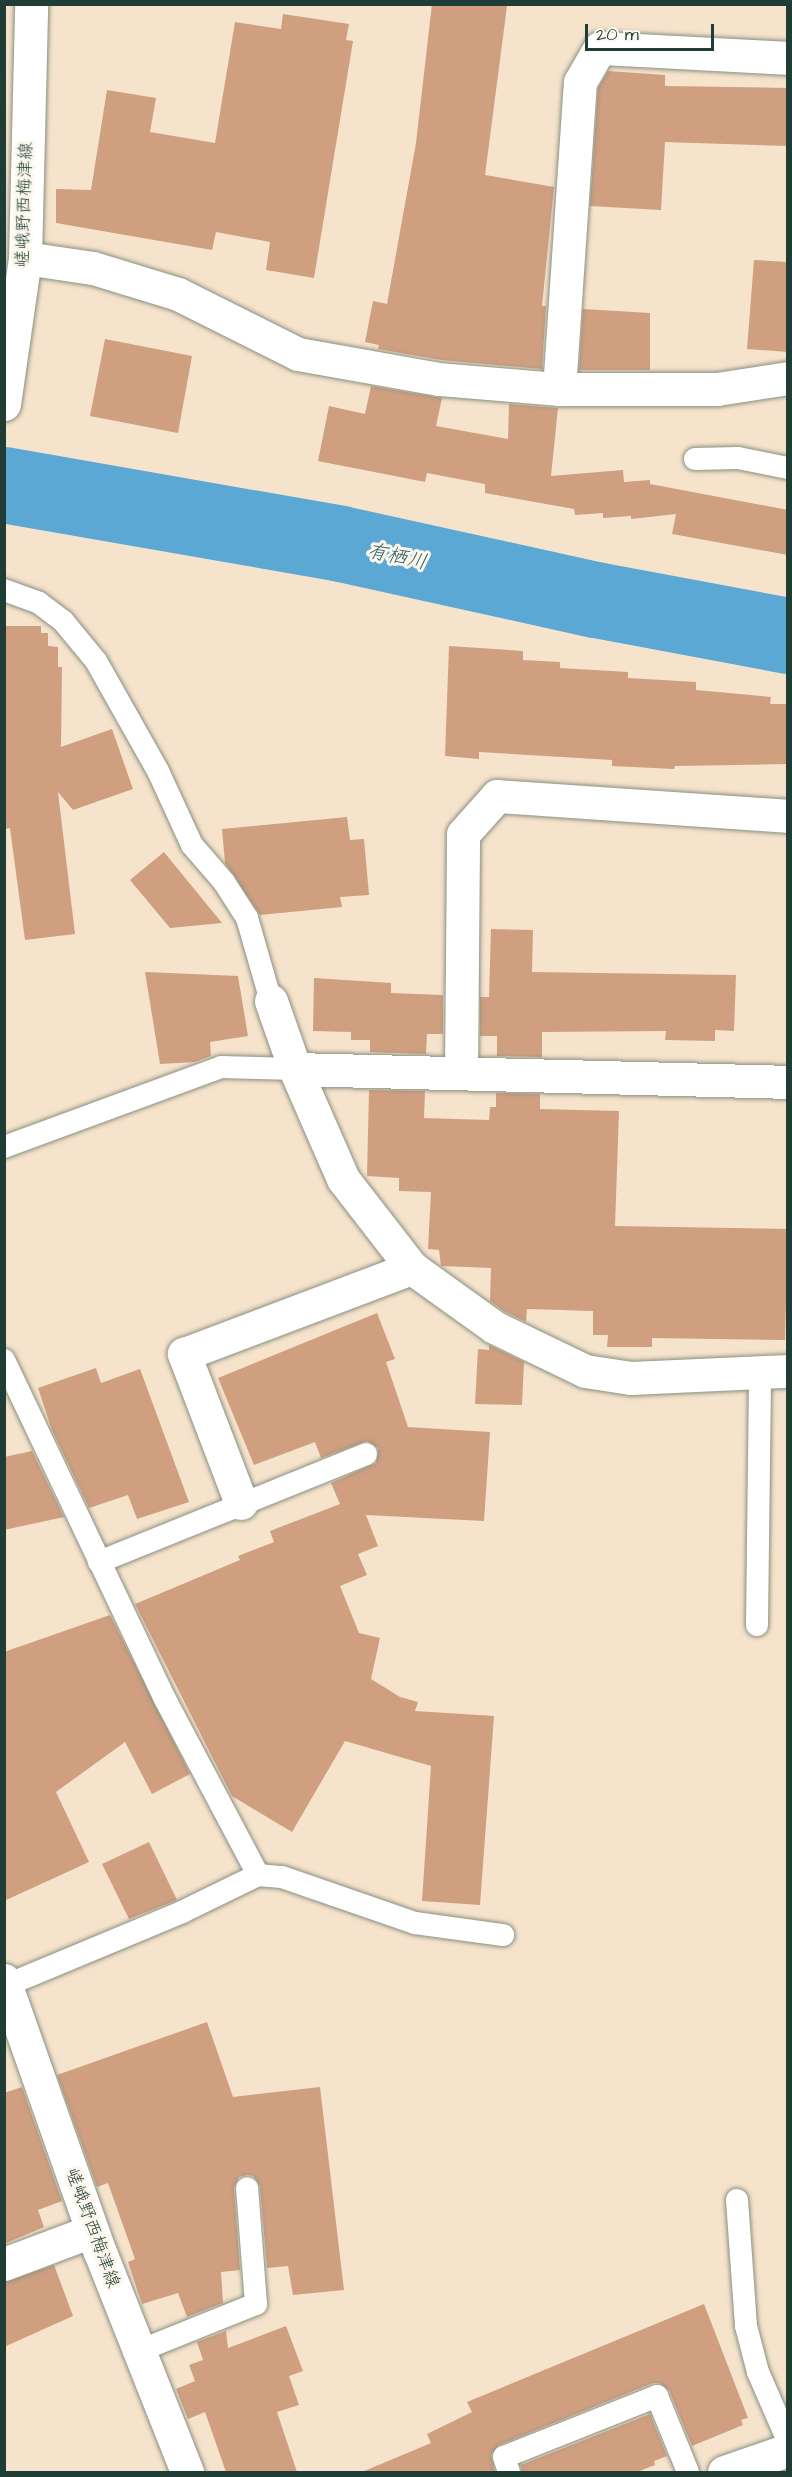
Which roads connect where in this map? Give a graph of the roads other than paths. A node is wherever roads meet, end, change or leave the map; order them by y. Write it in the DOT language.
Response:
graph roads {
  1 [pos="31,4"];
  2 [pos="788,58"];
  3 [pos="15,223"];
  4 [pos="25,258"];
  5 [pos="788,378"];
  6 [pos="559,389"];
  7 [pos="4,404"];
  8 [pos="695,459"];
  9 [pos="788,468"];
  10 [pos="4,590"];
  11 [pos="788,816"];
  12 [pos="271,1000"];
  13 [pos="295,1069"];
  14 [pos="461,1073"];
  15 [pos="788,1082"];
  16 [pos="4,1147"];
  17 [pos="412,1268"];
  18 [pos="4,1360"];
  19 [pos="774,1372"];
  20 [pos="366,1454"];
  21 [pos="242,1503"];
  22 [pos="99,1562"];
  23 [pos="757,1625"];
  24 [pos="258,1875"];
  25 [pos="503,1935"];
  26 [pos="6,1982"];
  27 [pos="247,2188"];
  28 [pos="737,2200"];
  29 [pos="92,2231"];
  30 [pos="4,2264"];
  31 [pos="139,2351"];
  32 [pos="788,2441"];
  33 [pos="788,2450"];
  34 [pos="188,2472"];
  35 [pos="509,2472"];
  36 [pos="688,2472"];
  37 [pos="724,2472"];
  1 -- 3 [label="street, 嵯峨野西梅津線"];
  2 -- 6 [label="street"];
  3 -- 4 [label="street, 嵯峨野西梅津線"];
  4 -- 6 [label="street"];
  4 -- 7 [label="street, 嵯峨野西梅津線"];
  5 -- 6 [label="street"];
  8 -- 9 [label="lane"];
  10 -- 12 [label="lane"];
  11 -- 14 [label="street"];
  12 -- 13 [label="street"];
  13 -- 14 [label="street"];
  13 -- 16 [label="lane"];
  13 -- 17 [label="street"];
  14 -- 15 [label="street"];
  17 -- 19 [label="street"];
  17 -- 21 [label="street"];
  18 -- 22 [label="lane"];
  19 -- 23 [label="lane"];
  20 -- 21 [label="lane"];
  21 -- 22 [label="lane"];
  22 -- 24 [label="lane"];
  24 -- 25 [label="lane"];
  24 -- 26 [label="lane"];
  26 -- 29 [label="street, 嵯峨野西梅津線"];
  27 -- 31 [label="lane"];
  28 -- 32 [label="lane"];
  29 -- 30 [label="street"];
  29 -- 31 [label="street, 嵯峨野西梅津線"];
  31 -- 34 [label="street, 嵯峨野西梅津線"];
  33 -- 37 [label="street"];
  35 -- 36 [label="lane"];
}
